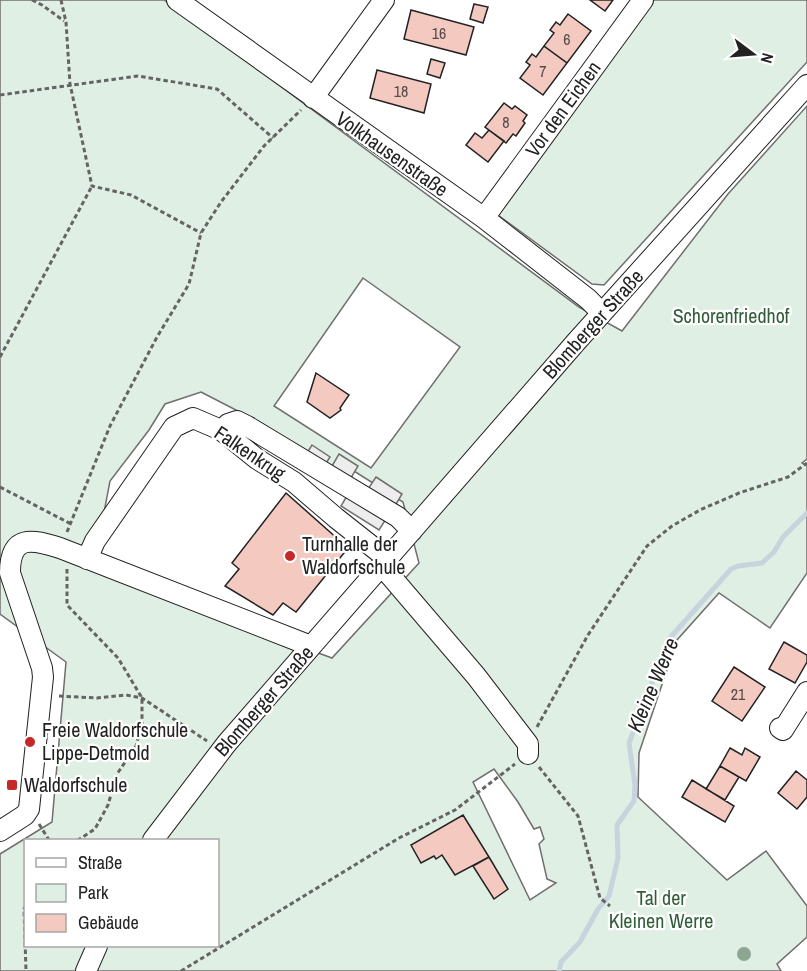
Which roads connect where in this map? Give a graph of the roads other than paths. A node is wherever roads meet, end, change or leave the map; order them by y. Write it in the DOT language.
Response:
graph roads {
  1 [pos="177,0"];
  2 [pos="384,0"];
  3 [pos="643,0"];
  4 [pos="807,85"];
  5 [pos="313,98"];
  6 [pos="484,218"];
  7 [pos="602,313"];
  8 [pos="222,431"];
  9 [pos="412,531"];
  10 [pos="87,559"];
  11 [pos="385,562"];
  12 [pos="311,646"];
  13 [pos="807,692"];
  14 [pos="780,728"];
  15 [pos="528,754"];
  16 [pos="0,831"];
  17 [pos="154,839"];
  18 [pos="96,947"];
  19 [pos="86,971"];
  1 -- 5 [label="street, Volkhausenstraße"];
  2 -- 5 [label="street"];
  3 -- 6 [label="street, Vor den Eichen"];
  4 -- 7 [label="street, Blomberger Straße"];
  5 -- 6 [label="street, Volkhausenstraße"];
  6 -- 7 [label="street, Volkhausenstraße"];
  7 -- 9 [label="street, Blomberger Straße"];
  8 -- 9 [label="street"];
  8 -- 10 [label="street, Falkenkrug"];
  8 -- 11 [label="street, Falkenkrug"];
  9 -- 11 [label="street, Blomberger Straße"];
  10 -- 12 [label="street"];
  10 -- 16 [label="street"];
  11 -- 12 [label="street, Blomberger Straße"];
  11 -- 15 [label="street"];
  12 -- 17 [label="street, Blomberger Straße"];
  13 -- 14 [label="street"];
  18 -- 19 [label="street"];
}
